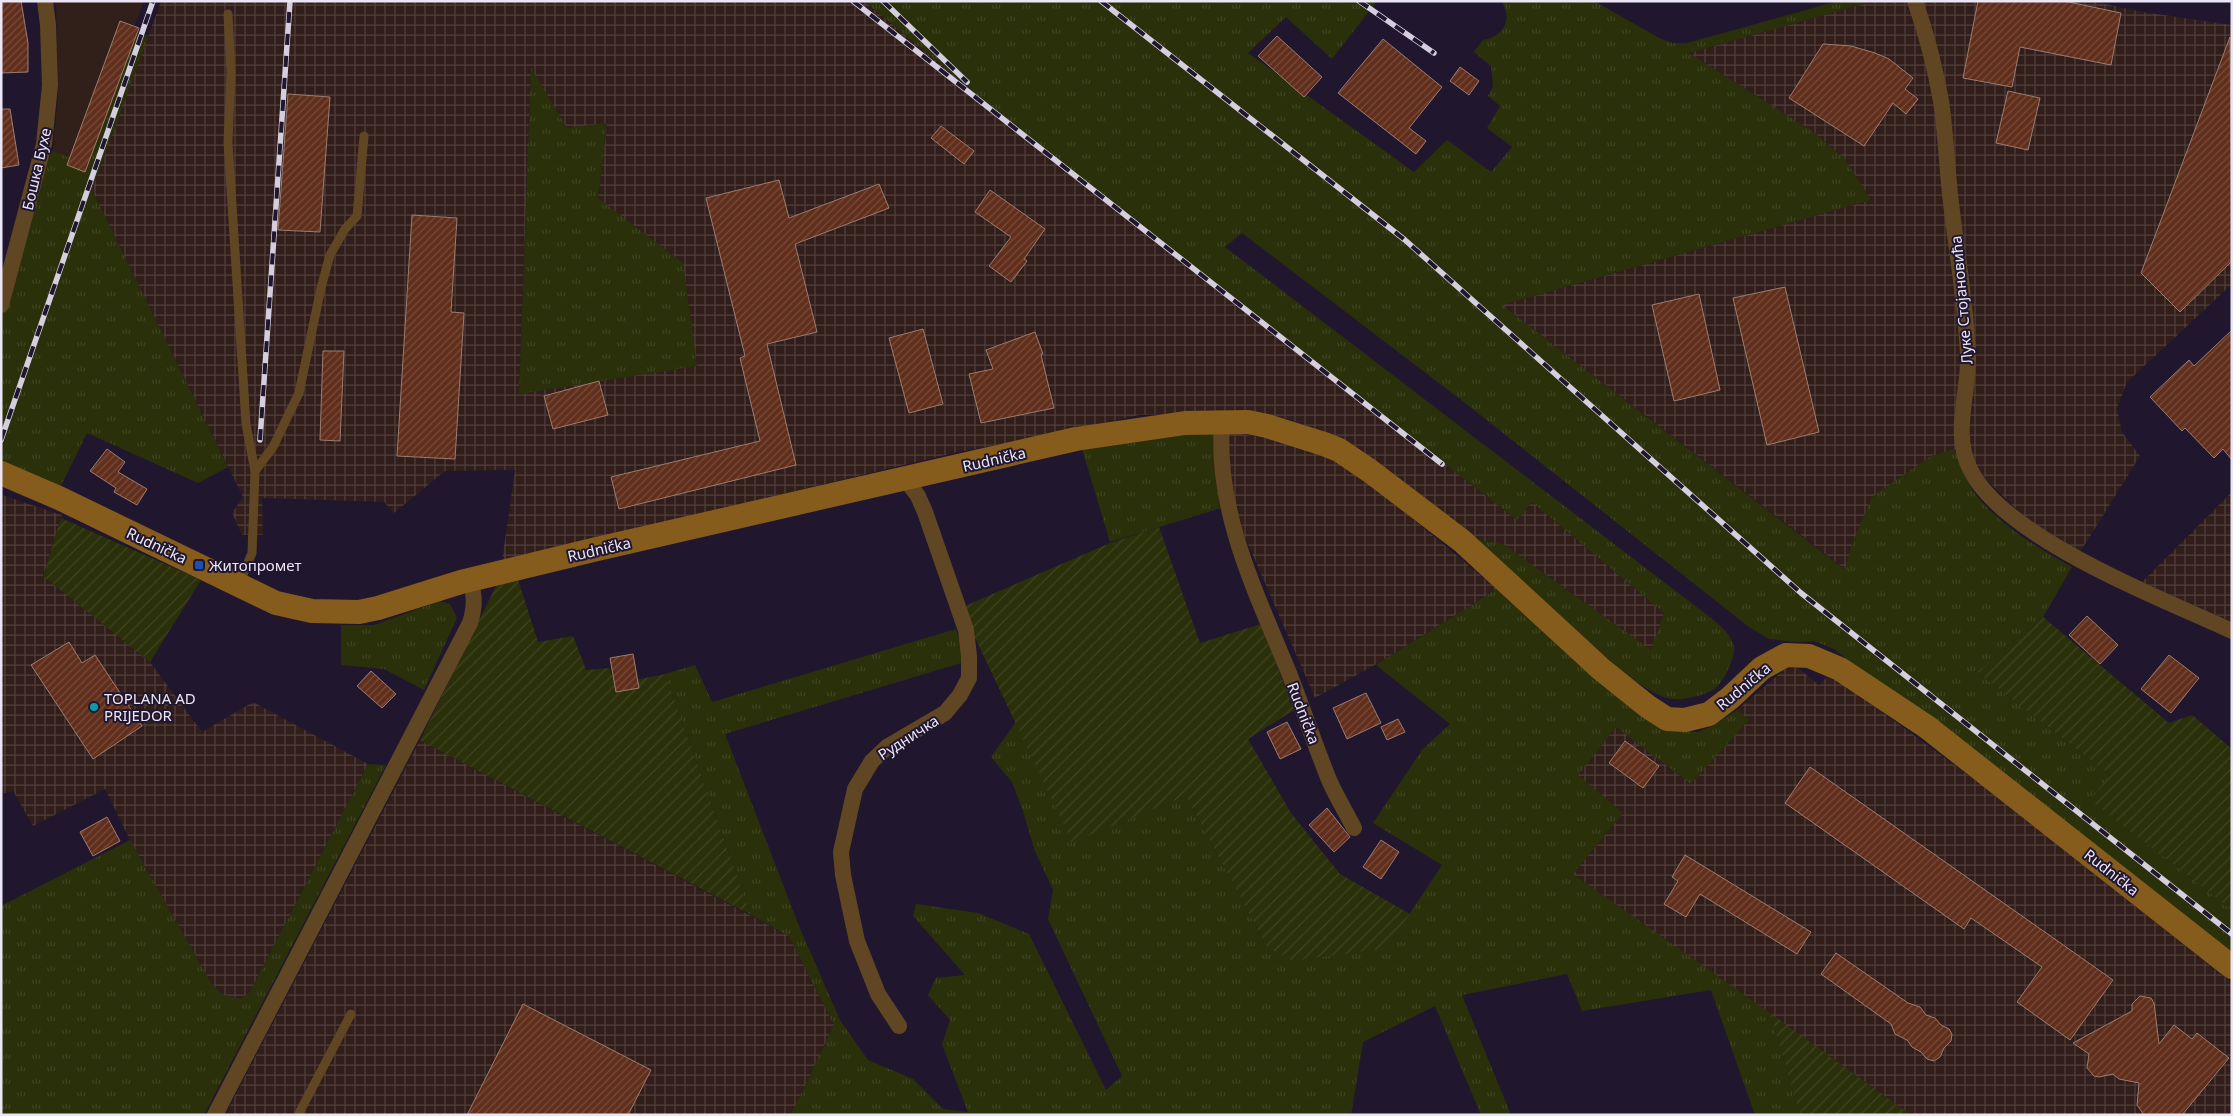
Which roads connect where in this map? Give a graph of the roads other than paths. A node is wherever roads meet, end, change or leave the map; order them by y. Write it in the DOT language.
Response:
graph roads {
  1 [pos="45,1"];
  2 [pos="1915,1"];
  3 [pos="228,14"];
  4 [pos="364,136"];
  5 [pos="1,304"];
  6 [pos="1222,422"];
  7 [pos="255,471"];
  8 [pos="1,473"];
  9 [pos="906,480"];
  10 [pos="470,580"];
  11 [pos="239,584"];
  12 [pos="2232,631"];
  13 [pos="1354,828"];
  14 [pos="2232,968"];
  15 [pos="351,1014"];
  16 [pos="899,1026"];
  17 [pos="215,1115"];
  18 [pos="298,1115"];
  1 -- 5 [label="street, Бошка Бухе"];
  2 -- 12 [label="street, Луке Стојановића"];
  3 -- 7 [label="lane"];
  4 -- 7 [label="lane"];
  6 -- 9 [label="street, Rudnička"];
  6 -- 13 [label="street, Rudnička"];
  6 -- 14 [label="street, Rudnička"];
  7 -- 11 [label="lane"];
  8 -- 11 [label="street, Rudnička"];
  9 -- 10 [label="street, Rudnička"];
  9 -- 16 [label="street, Рудничка"];
  10 -- 11 [label="street, Rudnička"];
  10 -- 17 [label="street"];
  15 -- 18 [label="lane"];
}
